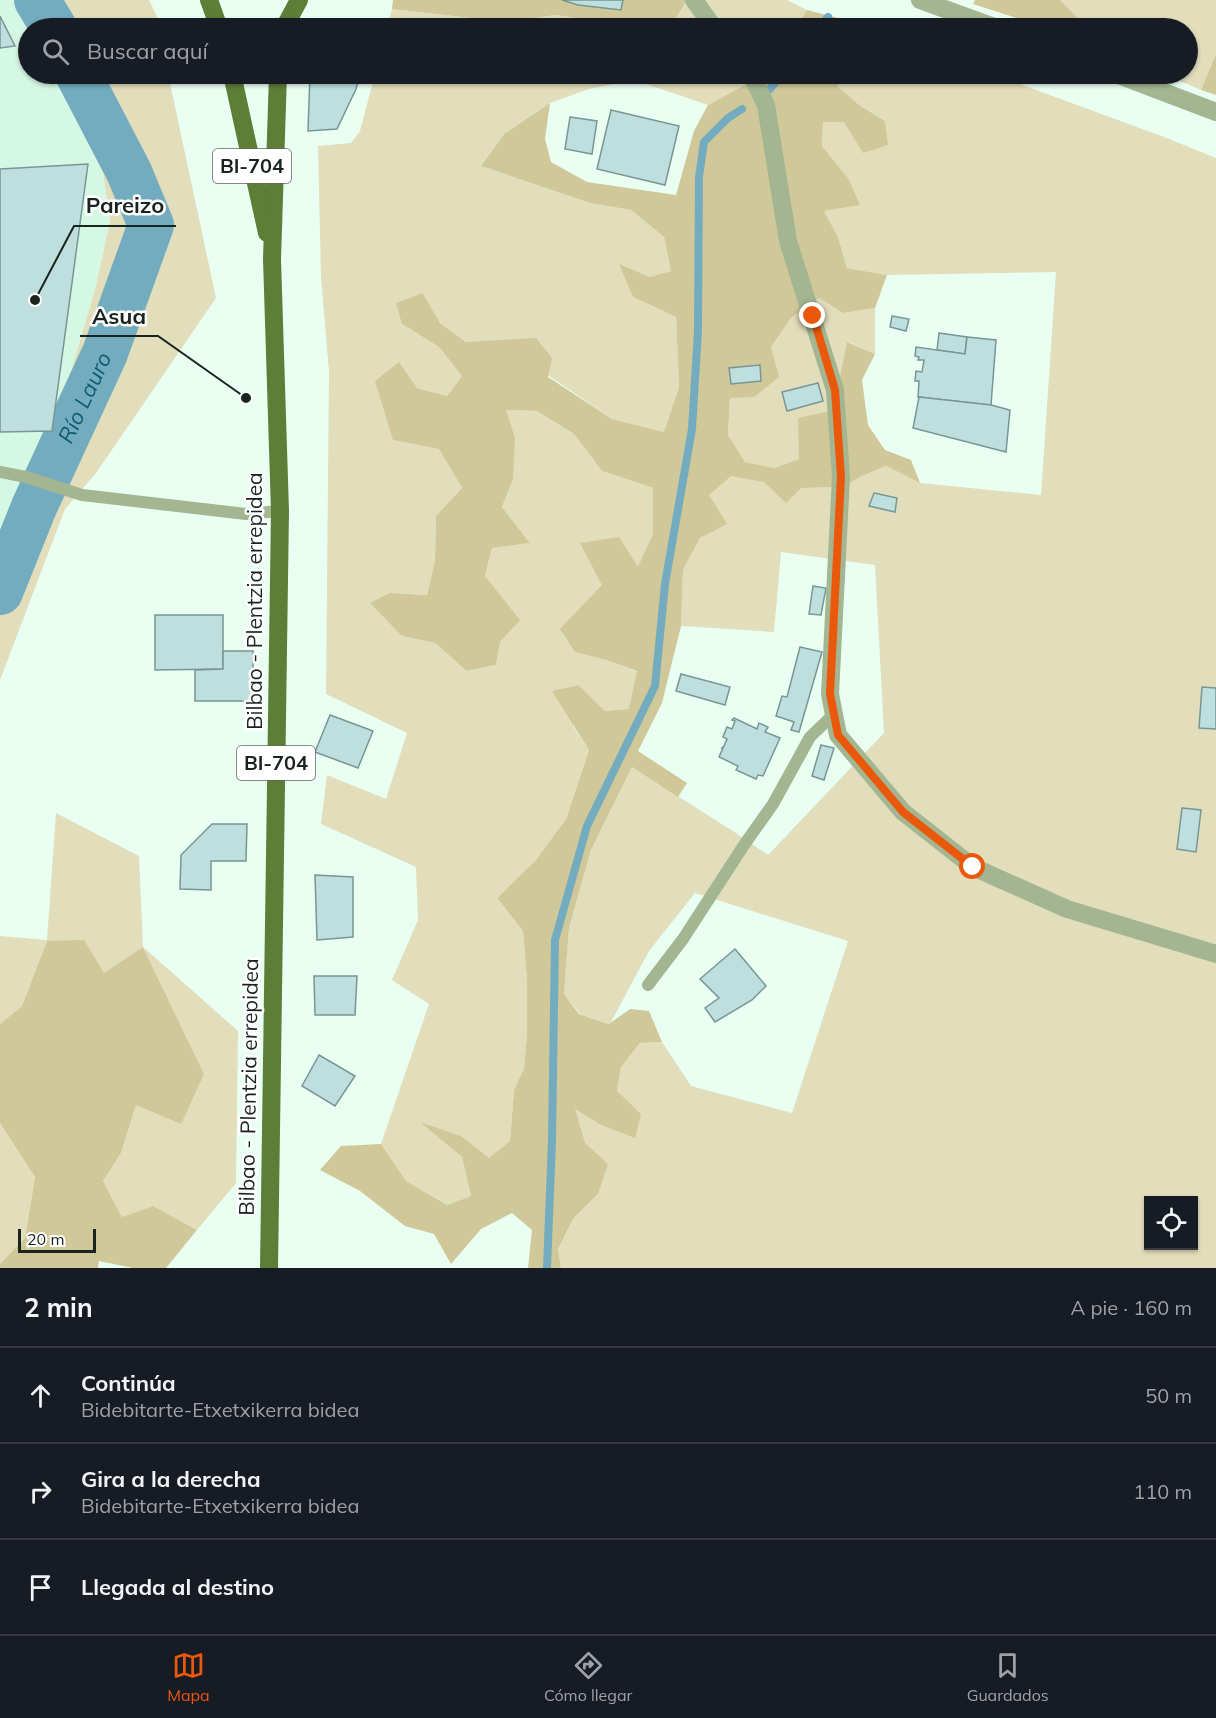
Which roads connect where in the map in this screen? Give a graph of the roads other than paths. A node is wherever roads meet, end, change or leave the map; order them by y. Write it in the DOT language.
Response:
graph roads {
  1 [pos="209,0"];
  2 [pos="298,0"];
  3 [pos="694,0"];
  4 [pos="920,0"];
  5 [pos="215,18"];
  6 [pos="290,18"];
  7 [pos="707,18"];
  8 [pos="970,18"];
  9 [pos="234,84"];
  10 [pos="278,84"];
  11 [pos="756,84"];
  12 [pos="1142,84"];
  13 [pos="1216,112"];
  14 [pos="272,259"];
  15 [pos="0,472"];
  16 [pos="280,511"];
  17 [pos="834,714"];
  18 [pos="1216,954"];
  19 [pos="648,985"];
  20 [pos="269,1268"];
  1 -- 5 [label="main road"];
  2 -- 6 [label="main road"];
  3 -- 7 [label="street"];
  4 -- 8 [label="street"];
  9 -- 14 [label="main road, BI-704"];
  10 -- 14 [label="main road, BI-704"];
  11 -- 17 [label="street"];
  12 -- 13 [label="street"];
  14 -- 16 [label="main road, Bilbao - Plentzia errepidea / BI-704"];
  15 -- 16 [label="lane"];
  16 -- 20 [label="main road, Bilbao - Plentzia errepidea / BI-704"];
  17 -- 18 [label="street"];
  17 -- 19 [label="lane"];
}
